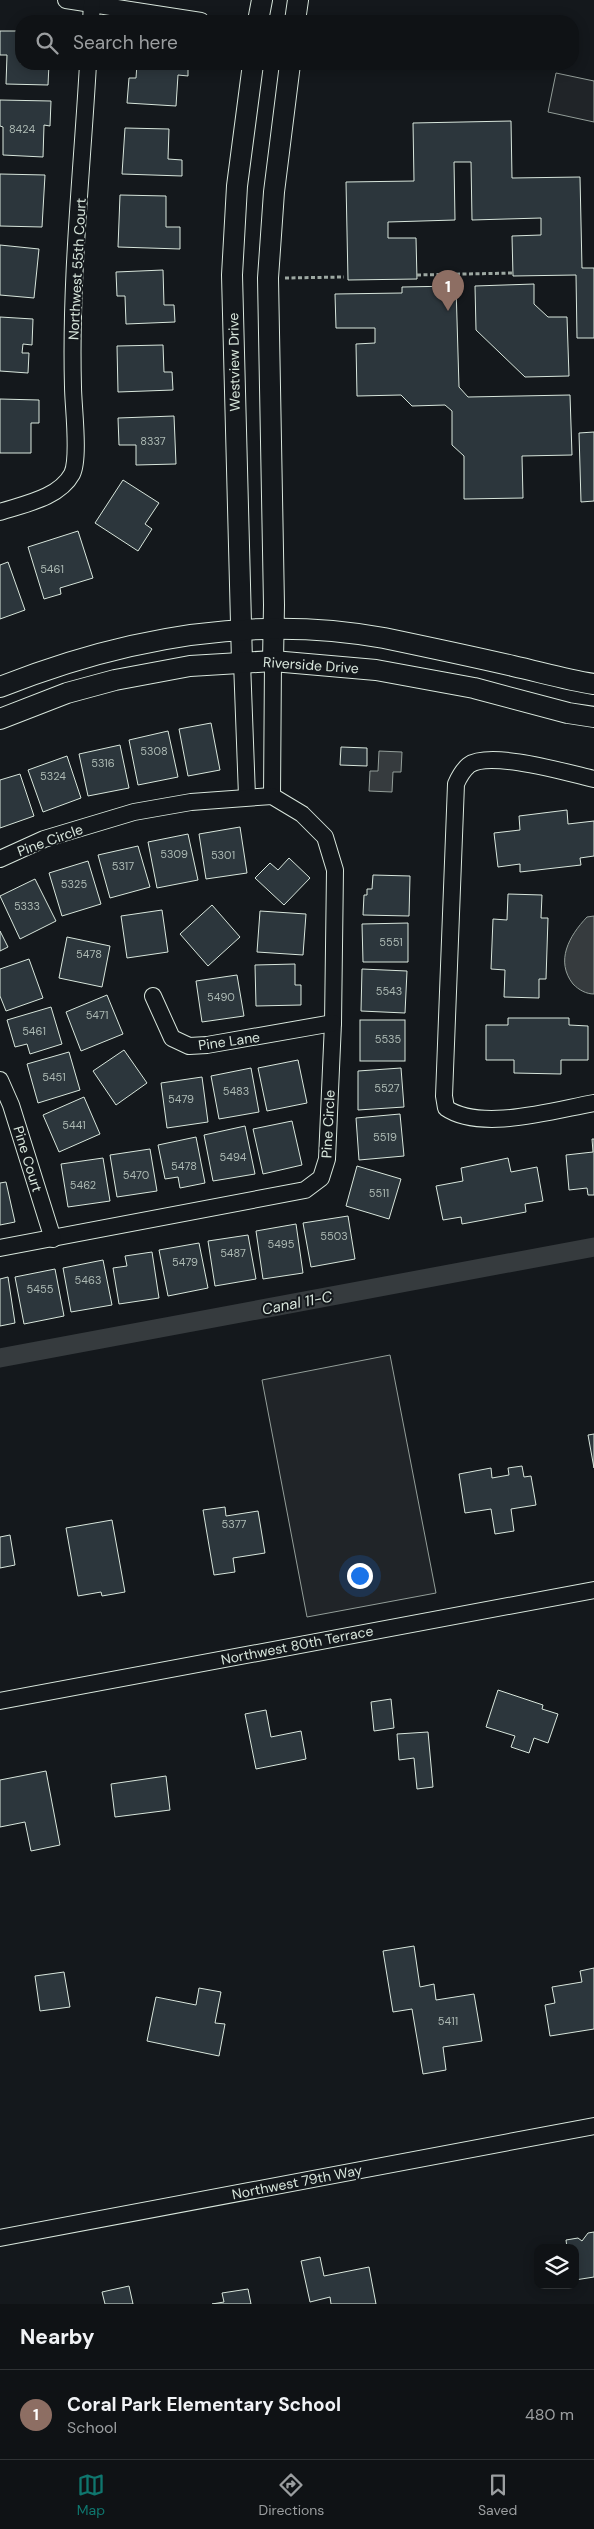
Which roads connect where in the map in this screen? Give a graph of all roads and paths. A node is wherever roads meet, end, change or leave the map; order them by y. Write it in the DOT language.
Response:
graph roads {
  1 [pos="66,0"];
  2 [pos="262,0"];
  3 [pos="298,0"];
  4 [pos="92,4"];
  5 [pos="91,15"];
  6 [pos="163,15"];
  7 [pos="259,15"];
  8 [pos="296,15"];
  9 [pos="88,70"];
  10 [pos="251,70"];
  11 [pos="289,70"];
  12 [pos="513,273"];
  13 [pos="417,275"];
  14 [pos="344,277"];
  15 [pos="268,278"];
  16 [pos="0,512"];
  17 [pos="240,628"];
  18 [pos="273,628"];
  19 [pos="272,661"];
  20 [pos="242,662"];
  21 [pos="594,684"];
  22 [pos="0,687"];
  23 [pos="594,717"];
  24 [pos="0,719"];
  25 [pos="594,779"];
  26 [pos="247,796"];
  27 [pos="272,796"];
  28 [pos="0,859"];
  29 [pos="153,996"];
  30 [pos="333,1023"];
  31 [pos="0,1080"];
  32 [pos="594,1103"];
  33 [pos="53,1239"];
  34 [pos="0,1248"];
  35 [pos="594,1590"];
  36 [pos="0,1701"];
  37 [pos="594,2126"];
  38 [pos="0,2238"];
  1 -- 4 [label="street"];
  2 -- 7 [label="street"];
  3 -- 8 [label="street"];
  4 -- 5 [label="street"];
  4 -- 6 [label="street"];
  9 -- 16 [label="street, Northwest 55th Court"];
  10 -- 17 [label="street, Westview Drive"];
  11 -- 15 [label="street"];
  12 -- 13 [label="path"];
  14 -- 15 [label="path"];
  15 -- 18 [label="street"];
  17 -- 18 [label="street"];
  17 -- 20 [label="street, Westview Drive"];
  17 -- 22 [label="street"];
  18 -- 19 [label="street"];
  18 -- 21 [label="street"];
  19 -- 20 [label="street, Riverside Drive"];
  19 -- 23 [label="street, Riverside Drive"];
  19 -- 27 [label="street"];
  20 -- 24 [label="street, Riverside Drive"];
  20 -- 26 [label="street"];
  25 -- 32 [label="street"];
  26 -- 27 [label="street, Pine Circle"];
  26 -- 28 [label="street, Pine Circle"];
  27 -- 30 [label="street, Pine Circle"];
  29 -- 30 [label="street, Pine Lane"];
  30 -- 33 [label="street, Pine Circle"];
  31 -- 33 [label="street, Pine Court"];
  33 -- 34 [label="street, Pine Circle"];
  35 -- 36 [label="street, Northwest 80th Terrace"];
  37 -- 38 [label="street, Northwest 79th Way"];
}
